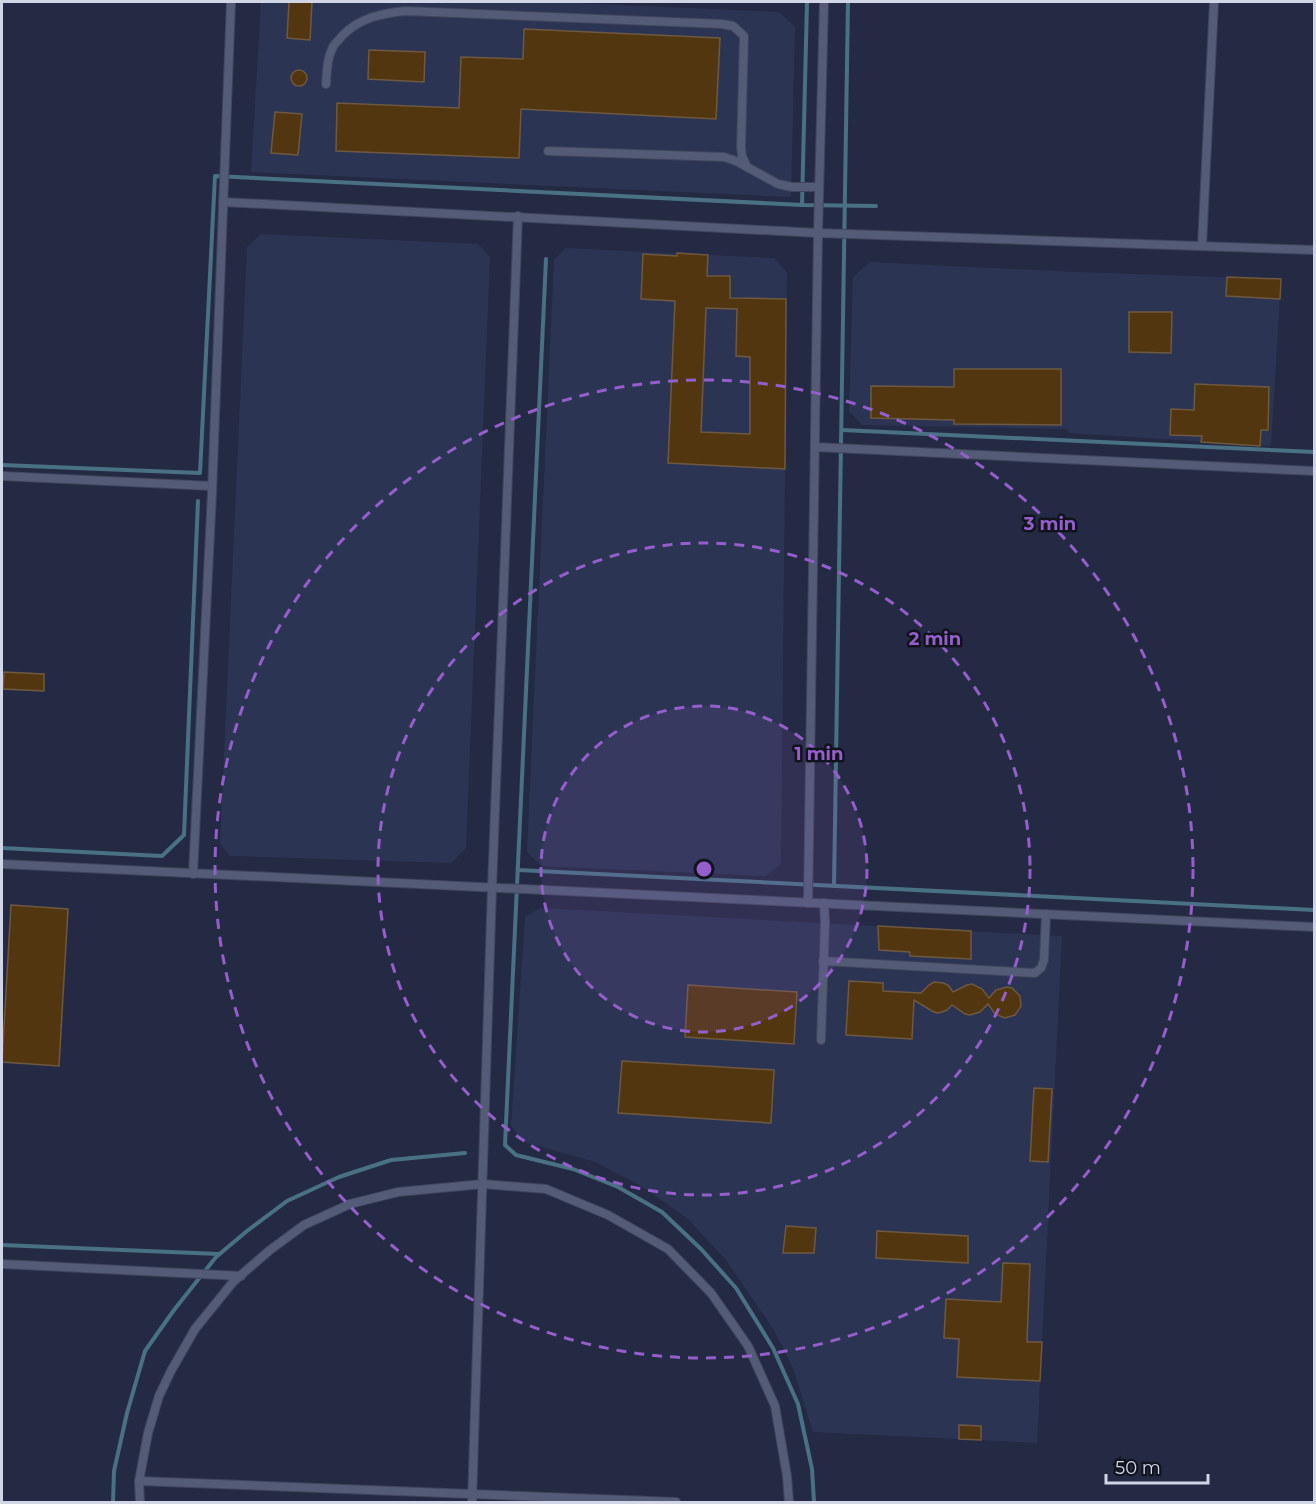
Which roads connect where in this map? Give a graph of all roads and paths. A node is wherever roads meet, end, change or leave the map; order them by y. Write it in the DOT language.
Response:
graph roads {
  1 [pos="231,2"];
  2 [pos="824,2"];
  3 [pos="1214,2"];
  4 [pos="326,84"];
  5 [pos="548,151"];
  6 [pos="747,167"];
  7 [pos="819,187"];
  8 [pos="223,202"];
  9 [pos="518,216"];
  10 [pos="818,233"];
  11 [pos="1202,246"];
  12 [pos="1314,250"];
  13 [pos="815,447"];
  14 [pos="1314,471"];
  15 [pos="2,476"];
  16 [pos="212,486"];
  17 [pos="2,864"];
  18 [pos="193,874"];
  19 [pos="492,888"];
  20 [pos="808,903"];
  21 [pos="824,903"];
  22 [pos="1046,914"];
  23 [pos="1314,927"];
  24 [pos="823,961"];
  25 [pos="821,1040"];
  26 [pos="483,1184"];
  27 [pos="2,1264"];
  28 [pos="241,1275"];
  29 [pos="139,1481"];
  30 [pos="472,1498"];
  31 [pos="140,1503"];
  32 [pos="676,1503"];
  33 [pos="789,1503"];
  1 -- 8 [label="lane"];
  2 -- 7 [label="lane"];
  3 -- 11 [label="lane"];
  4 -- 6 [label="lane"];
  5 -- 6 [label="lane"];
  6 -- 7 [label="lane"];
  7 -- 10 [label="lane"];
  8 -- 9 [label="lane"];
  8 -- 16 [label="lane"];
  9 -- 10 [label="lane"];
  9 -- 19 [label="lane"];
  10 -- 11 [label="lane"];
  10 -- 13 [label="lane"];
  11 -- 12 [label="lane"];
  13 -- 14 [label="lane"];
  13 -- 20 [label="lane"];
  15 -- 16 [label="lane"];
  16 -- 18 [label="lane"];
  17 -- 18 [label="lane"];
  18 -- 19 [label="lane"];
  19 -- 20 [label="lane"];
  19 -- 26 [label="lane"];
  20 -- 21 [label="lane"];
  21 -- 22 [label="lane"];
  21 -- 24 [label="lane"];
  22 -- 23 [label="lane"];
  22 -- 24 [label="lane"];
  24 -- 25 [label="lane"];
  26 -- 28 [label="lane"];
  26 -- 30 [label="lane"];
  26 -- 33 [label="lane"];
  27 -- 28 [label="lane"];
  28 -- 29 [label="lane"];
  29 -- 30 [label="lane"];
  29 -- 31 [label="lane"];
  30 -- 32 [label="lane"];
}
